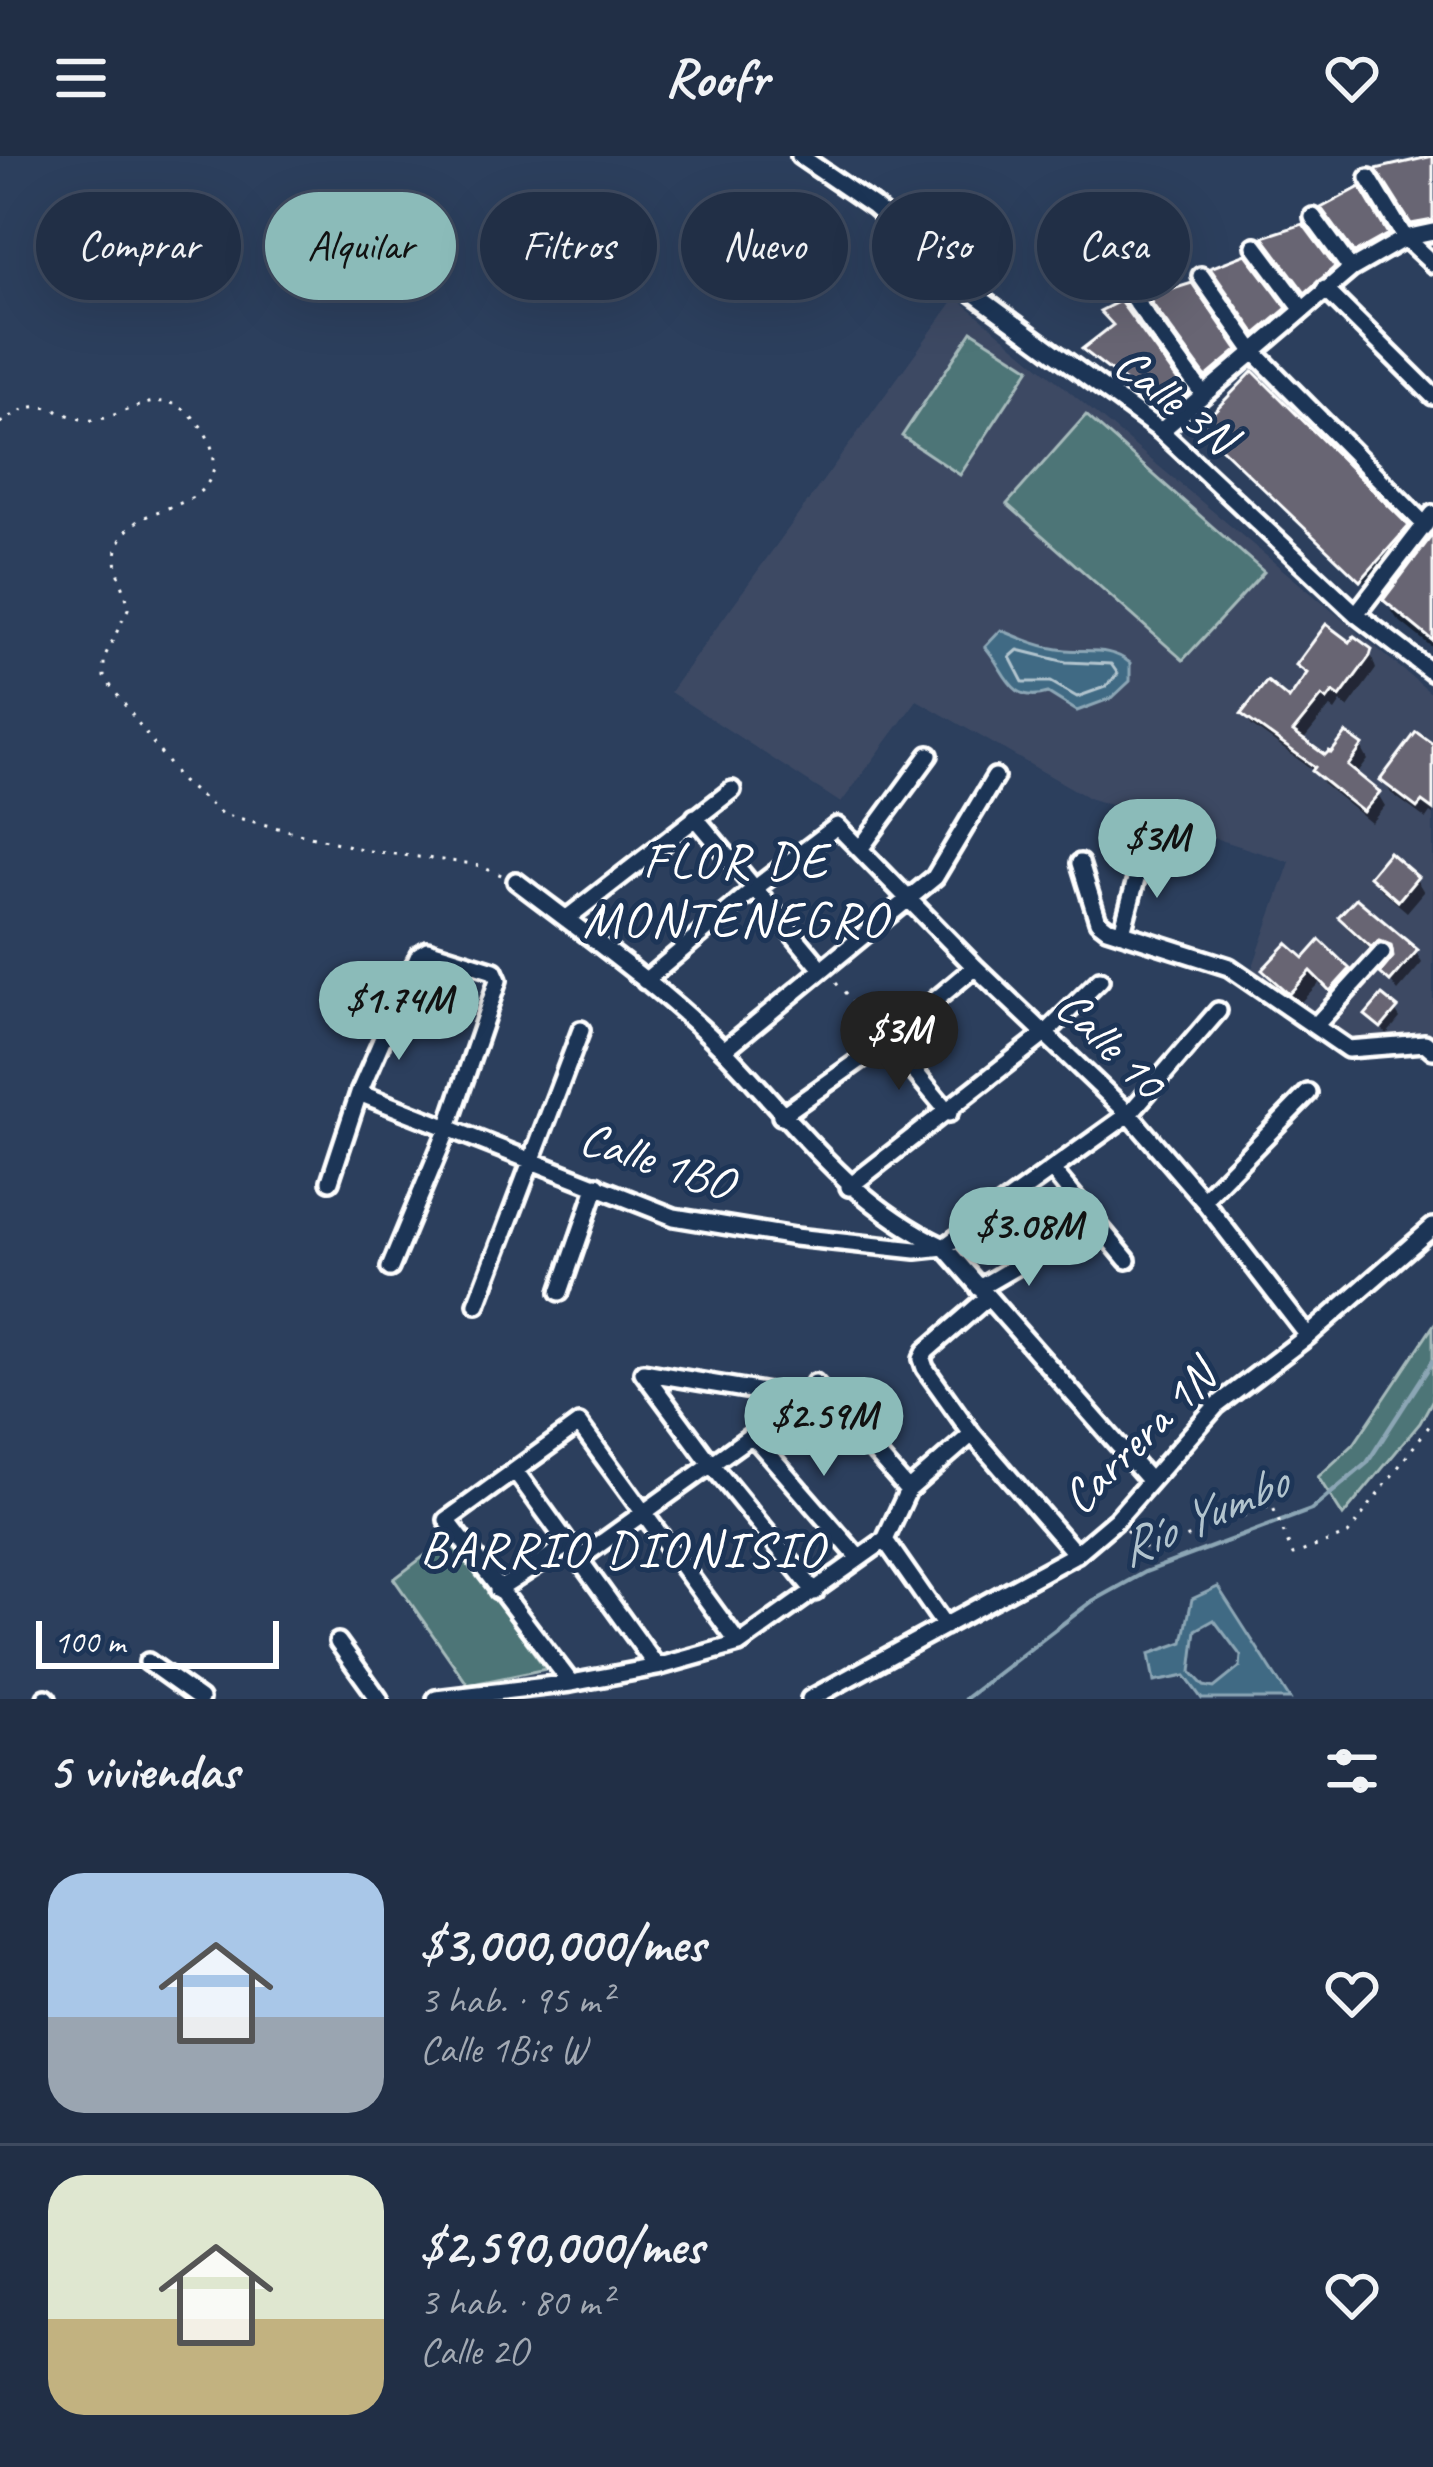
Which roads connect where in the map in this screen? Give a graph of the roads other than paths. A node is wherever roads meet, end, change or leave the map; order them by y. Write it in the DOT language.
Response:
graph roads {
  1 [pos="800,156"];
  2 [pos="1369,178"];
  3 [pos="1312,217"];
  4 [pos="1433,232"];
  5 [pos="1405,238"];
  6 [pos="1255,246"];
  7 [pos="1433,264"];
  8 [pos="1351,269"];
  9 [pos="1201,276"];
  10 [pos="1325,289"];
  11 [pos="1135,300"];
  12 [pos="1304,310"];
  13 [pos="1255,352"];
  14 [pos="1203,394"];
  15 [pos="1433,396"];
  16 [pos="1162,431"];
  17 [pos="1429,519"];
  18 [pos="1356,614"];
  19 [pos="1433,672"];
  20 [pos="929,755"];
  21 [pos="995,777"];
  22 [pos="732,790"];
  23 [pos="695,818"];
  24 [pos="860,849"];
  25 [pos="1142,857"];
  26 [pos="1080,863"];
  27 [pos="516,880"];
  28 [pos="754,889"];
  29 [pos="909,897"];
  30 [pos="566,919"];
  31 [pos="1122,932"];
  32 [pos="1382,953"];
  33 [pos="975,968"];
  34 [pos="822,969"];
  35 [pos="1100,980"];
  36 [pos="646,981"];
  37 [pos="1218,1011"];
  38 [pos="1315,1026"];
  39 [pos="581,1030"];
  40 [pos="1046,1033"];
  41 [pos="888,1040"];
  42 [pos="1433,1050"];
  43 [pos="724,1051"];
  44 [pos="359,1093"];
  45 [pos="1308,1093"];
  46 [pos="949,1113"];
  47 [pos="1129,1114"];
  48 [pos="781,1116"];
  49 [pos="447,1131"];
  50 [pos="533,1161"];
  51 [pos="1052,1170"];
  52 [pos="330,1181"];
  53 [pos="597,1185"];
  54 [pos="849,1187"];
  55 [pos="1203,1199"];
  56 [pos="1433,1227"];
  57 [pos="1053,1246"];
  58 [pos="944,1247"];
  59 [pos="1127,1260"];
  60 [pos="390,1268"];
  61 [pos="560,1292"];
  62 [pos="984,1293"];
  63 [pos="477,1304"];
  64 [pos="1308,1336"];
  65 [pos="814,1383"];
  66 [pos="770,1394"];
  67 [pos="972,1435"];
  68 [pos="711,1464"];
  69 [pos="516,1472"];
  70 [pos="1149,1480"];
  71 [pos="908,1490"];
  72 [pos="644,1513"];
  73 [pos="885,1540"];
  74 [pos="569,1544"];
  75 [pos="1076,1554"];
  76 [pos="857,1556"];
  77 [pos="580,1559"];
  78 [pos="498,1590"];
  79 [pos="815,1592"];
  80 [pos="945,1626"];
  81 [pos="338,1642"];
  82 [pos="740,1644"];
  83 [pos="148,1662"];
  84 [pos="657,1667"];
  85 [pos="571,1683"];
  86 [pos="200,1699"];
  87 [pos="379,1699"];
  88 [pos="436,1699"];
  89 [pos="810,1699"];
  1 -- 16 [label="street, Calle 3N"];
  2 -- 5 [label="street"];
  3 -- 8 [label="street"];
  4 -- 5 [label="street"];
  5 -- 7 [label="street"];
  5 -- 8 [label="street"];
  6 -- 12 [label="street"];
  8 -- 10 [label="street"];
  9 -- 13 [label="street"];
  10 -- 12 [label="street"];
  10 -- 15 [label="street"];
  11 -- 14 [label="street"];
  12 -- 13 [label="street"];
  13 -- 14 [label="street"];
  13 -- 17 [label="street"];
  14 -- 16 [label="street"];
  16 -- 18 [label="street, Calle 3N"];
  17 -- 18 [label="street"];
  18 -- 19 [label="street, Calle 3N"];
  20 -- 24 [label="street"];
  21 -- 29 [label="street"];
  22 -- 23 [label="street"];
  23 -- 28 [label="street"];
  23 -- 30 [label="street"];
  24 -- 28 [label="street, Calle 10"];
  24 -- 29 [label="street, Calle 10"];
  25 -- 31 [label="street"];
  26 -- 31 [label="street"];
  27 -- 30 [label="street"];
  28 -- 34 [label="street"];
  28 -- 36 [label="street"];
  29 -- 33 [label="street, Calle 10"];
  29 -- 34 [label="street"];
  30 -- 36 [label="street"];
  31 -- 38 [label="street"];
  32 -- 38 [label="street"];
  33 -- 40 [label="street, Calle 10"];
  33 -- 41 [label="street"];
  34 -- 43 [label="street"];
  35 -- 40 [label="street"];
  36 -- 43 [label="street"];
  37 -- 47 [label="street"];
  38 -- 42 [label="street"];
  39 -- 50 [label="street"];
  40 -- 46 [label="street"];
  40 -- 47 [label="street, Calle 10"];
  41 -- 46 [label="street"];
  41 -- 48 [label="street"];
  43 -- 48 [label="street"];
  44 -- 49 [label="street, Calle 1BO"];
  44 -- 49 [label="street"];
  44 -- 52 [label="street"];
  45 -- 55 [label="street"];
  46 -- 54 [label="street"];
  47 -- 51 [label="street"];
  47 -- 55 [label="street, Calle 10"];
  48 -- 54 [label="street"];
  49 -- 50 [label="street, Calle 1BO"];
  49 -- 60 [label="street"];
  50 -- 53 [label="street, Calle 1BO"];
  50 -- 63 [label="street"];
  51 -- 58 [label="street"];
  51 -- 59 [label="street"];
  53 -- 58 [label="street, Calle 1BO"];
  53 -- 61 [label="street"];
  54 -- 58 [label="street"];
  55 -- 64 [label="street, Calle 10"];
  56 -- 64 [label="street, Carrera 1N"];
  57 -- 62 [label="street"];
  58 -- 62 [label="street"];
  62 -- 67 [label="street"];
  62 -- 70 [label="street"];
  64 -- 70 [label="street, Carrera 1N"];
  65 -- 71 [label="street"];
  66 -- 68 [label="street"];
  67 -- 71 [label="street"];
  67 -- 75 [label="street"];
  68 -- 72 [label="street"];
  68 -- 76 [label="street"];
  68 -- 79 [label="street"];
  69 -- 72 [label="street"];
  69 -- 74 [label="street"];
  69 -- 78 [label="street"];
  70 -- 75 [label="street, Carrera 1N"];
  71 -- 73 [label="street"];
  72 -- 77 [label="street"];
  72 -- 82 [label="street"];
  73 -- 76 [label="street"];
  73 -- 80 [label="street"];
  74 -- 77 [label="street"];
  74 -- 78 [label="street"];
  75 -- 80 [label="street, Carrera 1N"];
  76 -- 79 [label="street"];
  77 -- 84 [label="street"];
  78 -- 85 [label="street"];
  79 -- 82 [label="street"];
  80 -- 89 [label="street, Carrera 1N"];
  81 -- 87 [label="street"];
  82 -- 84 [label="street"];
  83 -- 86 [label="street"];
  84 -- 85 [label="street"];
  85 -- 88 [label="street"];
}
